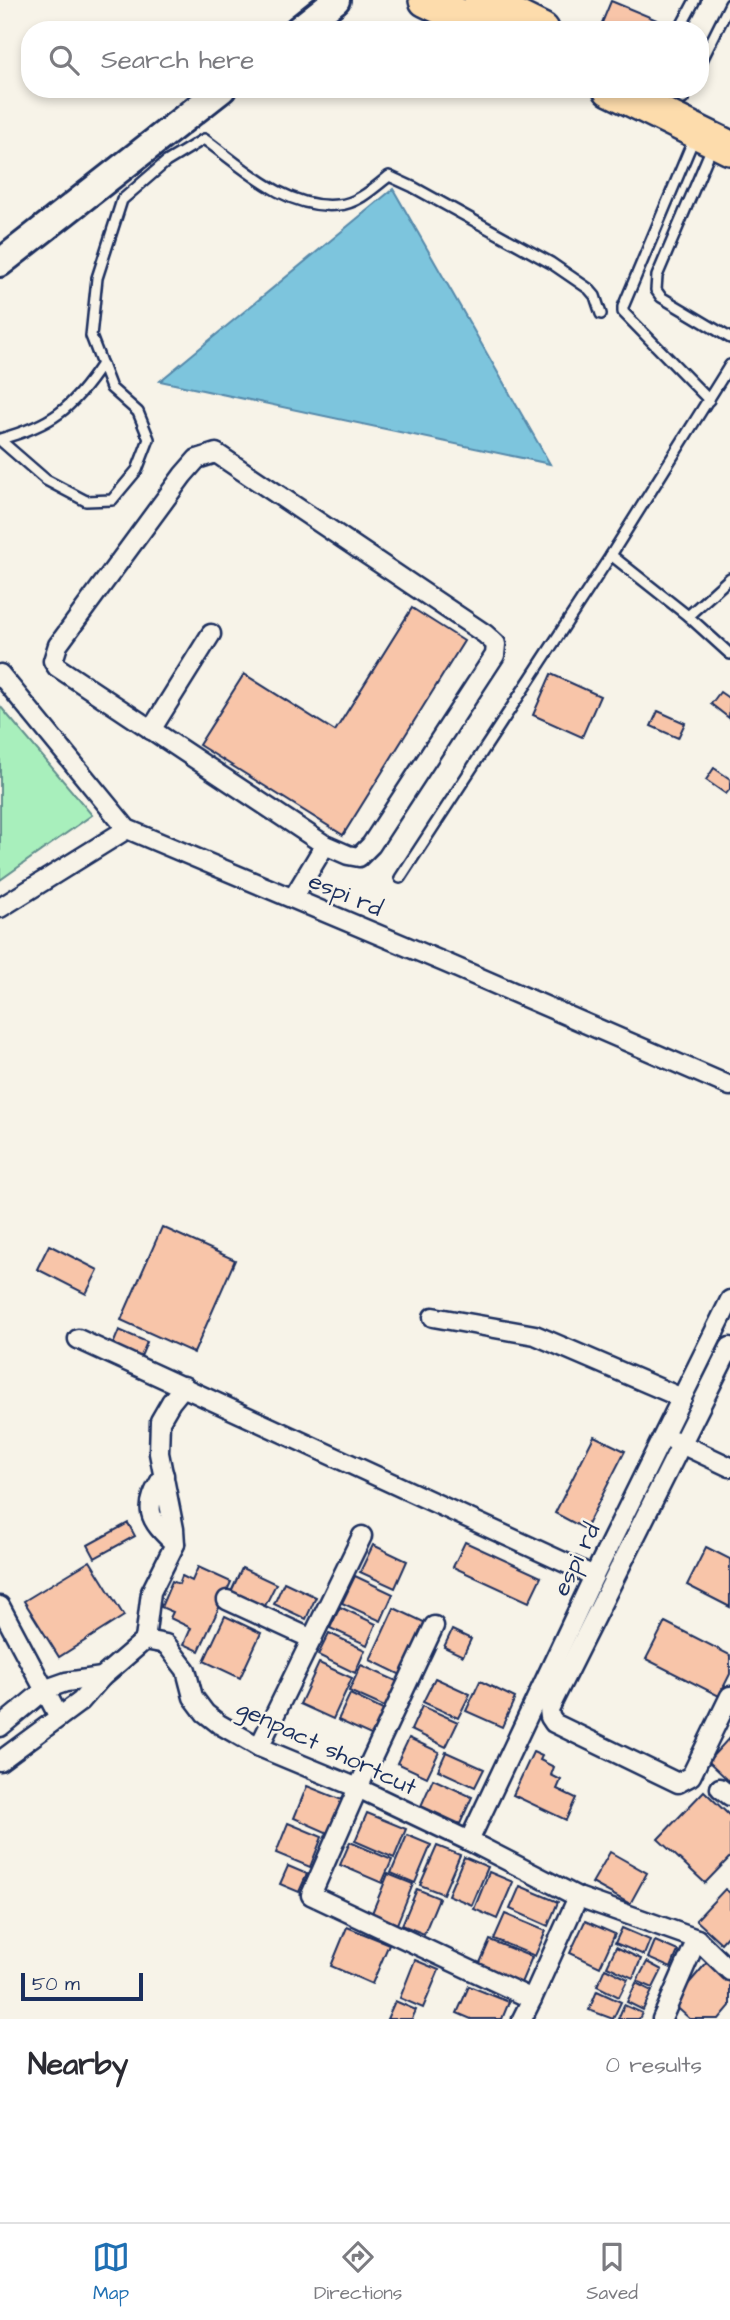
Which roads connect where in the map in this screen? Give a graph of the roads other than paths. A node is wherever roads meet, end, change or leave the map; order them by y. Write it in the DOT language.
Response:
graph roads {
  1 [pos="336,0"];
  2 [pos="426,0"];
  3 [pos="481,0"];
  4 [pos="695,0"];
  5 [pos="730,4"];
  6 [pos="309,21"];
  7 [pos="469,21"];
  8 [pos="524,21"];
  9 [pos="684,21"];
  10 [pos="709,46"];
  11 [pos="211,98"];
  12 [pos="631,98"];
  13 [pos="683,98"];
  14 [pos="718,136"];
  15 [pos="0,263"];
  16 [pos="601,314"];
  17 [pos="730,338"];
  18 [pos="102,364"];
  19 [pos="730,365"];
  20 [pos="709,400"];
  21 [pos="0,440"];
  22 [pos="611,555"];
  23 [pos="730,578"];
  24 [pos="688,616"];
  25 [pos="211,634"];
  26 [pos="730,654"];
  27 [pos="0,674"];
  28 [pos="151,730"];
  29 [pos="127,829"];
  30 [pos="325,845"];
  31 [pos="400,878"];
  32 [pos="293,898"];
  33 [pos="0,908"];
  34 [pos="730,1086"];
  35 [pos="730,1300"];
  36 [pos="433,1317"];
  37 [pos="78,1339"];
  38 [pos="710,1342"];
  39 [pos="729,1348"];
  40 [pos="184,1387"];
  41 [pos="682,1398"];
  42 [pos="664,1435"];
  43 [pos="682,1444"];
  44 [pos="730,1467"];
  45 [pos="616,1533"];
  46 [pos="362,1536"];
  47 [pos="633,1541"];
  48 [pos="605,1555"];
  49 [pos="623,1563"];
  50 [pos="594,1576"];
  51 [pos="227,1600"];
  52 [pos="0,1606"];
  53 [pos="434,1626"];
  54 [pos="312,1639"];
  55 [pos="145,1640"];
  56 [pos="102,1677"];
  57 [pos="46,1689"];
  58 [pos="730,1696"];
  59 [pos="59,1717"];
  60 [pos="0,1727"];
  61 [pos="259,1747"];
  62 [pos="0,1761"];
  63 [pos="358,1788"];
  64 [pos="469,1841"];
  65 [pos="578,1897"];
  66 [pos="696,1939"];
  67 [pos="730,1971"];
  68 [pos="532,1999"];
  69 [pos="522,2019"];
  70 [pos="662,2019"];
  1 -- 6 [label="street"];
  2 -- 7 [label="highway"];
  3 -- 8 [label="highway"];
  4 -- 9 [label="lane"];
  5 -- 10 [label="lane"];
  11 -- 15 [label="street"];
  12 -- 14 [label="highway"];
  13 -- 14 [label="highway"];
  14 -- 17 [label="lane"];
  14 -- 20 [label="lane"];
  16 -- 18 [label="lane"];
  18 -- 21 [label="lane"];
  18 -- 21 [label="lane"];
  19 -- 20 [label="lane"];
  20 -- 22 [label="lane"];
  22 -- 24 [label="lane"];
  22 -- 31 [label="lane"];
  23 -- 24 [label="lane"];
  24 -- 26 [label="lane"];
  25 -- 28 [label="street"];
  27 -- 29 [label="street, espi rd"];
  28 -- 30 [label="street"];
  28 -- 30 [label="street"];
  29 -- 32 [label="street, espi rd"];
  29 -- 33 [label="street"];
  30 -- 32 [label="street"];
  32 -- 34 [label="street, espi rd"];
  35 -- 38 [label="street, espi rd"];
  36 -- 41 [label="street"];
  37 -- 40 [label="street"];
  38 -- 39 [label="street"];
  38 -- 41 [label="street, espi rd"];
  39 -- 43 [label="street"];
  40 -- 50 [label="street"];
  40 -- 55 [label="street"];
  41 -- 42 [label="street, espi rd"];
  42 -- 43 [label="street"];
  42 -- 45 [label="street, espi rd"];
  43 -- 44 [label="street"];
  43 -- 47 [label="street"];
  45 -- 47 [label="street"];
  45 -- 48 [label="street, espi rd"];
  46 -- 54 [label="street"];
  47 -- 49 [label="street"];
  48 -- 49 [label="street"];
  48 -- 50 [label="street, espi rd"];
  49 -- 58 [label="street"];
  50 -- 64 [label="street, espi rd"];
  51 -- 54 [label="street"];
  52 -- 57 [label="street"];
  53 -- 63 [label="street"];
  54 -- 61 [label="street"];
  55 -- 56 [label="street"];
  55 -- 61 [label="street, genpact shortcut"];
  56 -- 57 [label="street"];
  56 -- 59 [label="street"];
  57 -- 59 [label="street"];
  57 -- 60 [label="street"];
  59 -- 62 [label="street"];
  61 -- 63 [label="street, genpact shortcut"];
  63 -- 64 [label="street, genpact shortcut"];
  63 -- 68 [label="street"];
  64 -- 65 [label="street, genpact shortcut"];
  65 -- 66 [label="street, genpact shortcut"];
  65 -- 68 [label="street"];
  66 -- 67 [label="street"];
  66 -- 70 [label="street"];
  68 -- 69 [label="street"];
}
